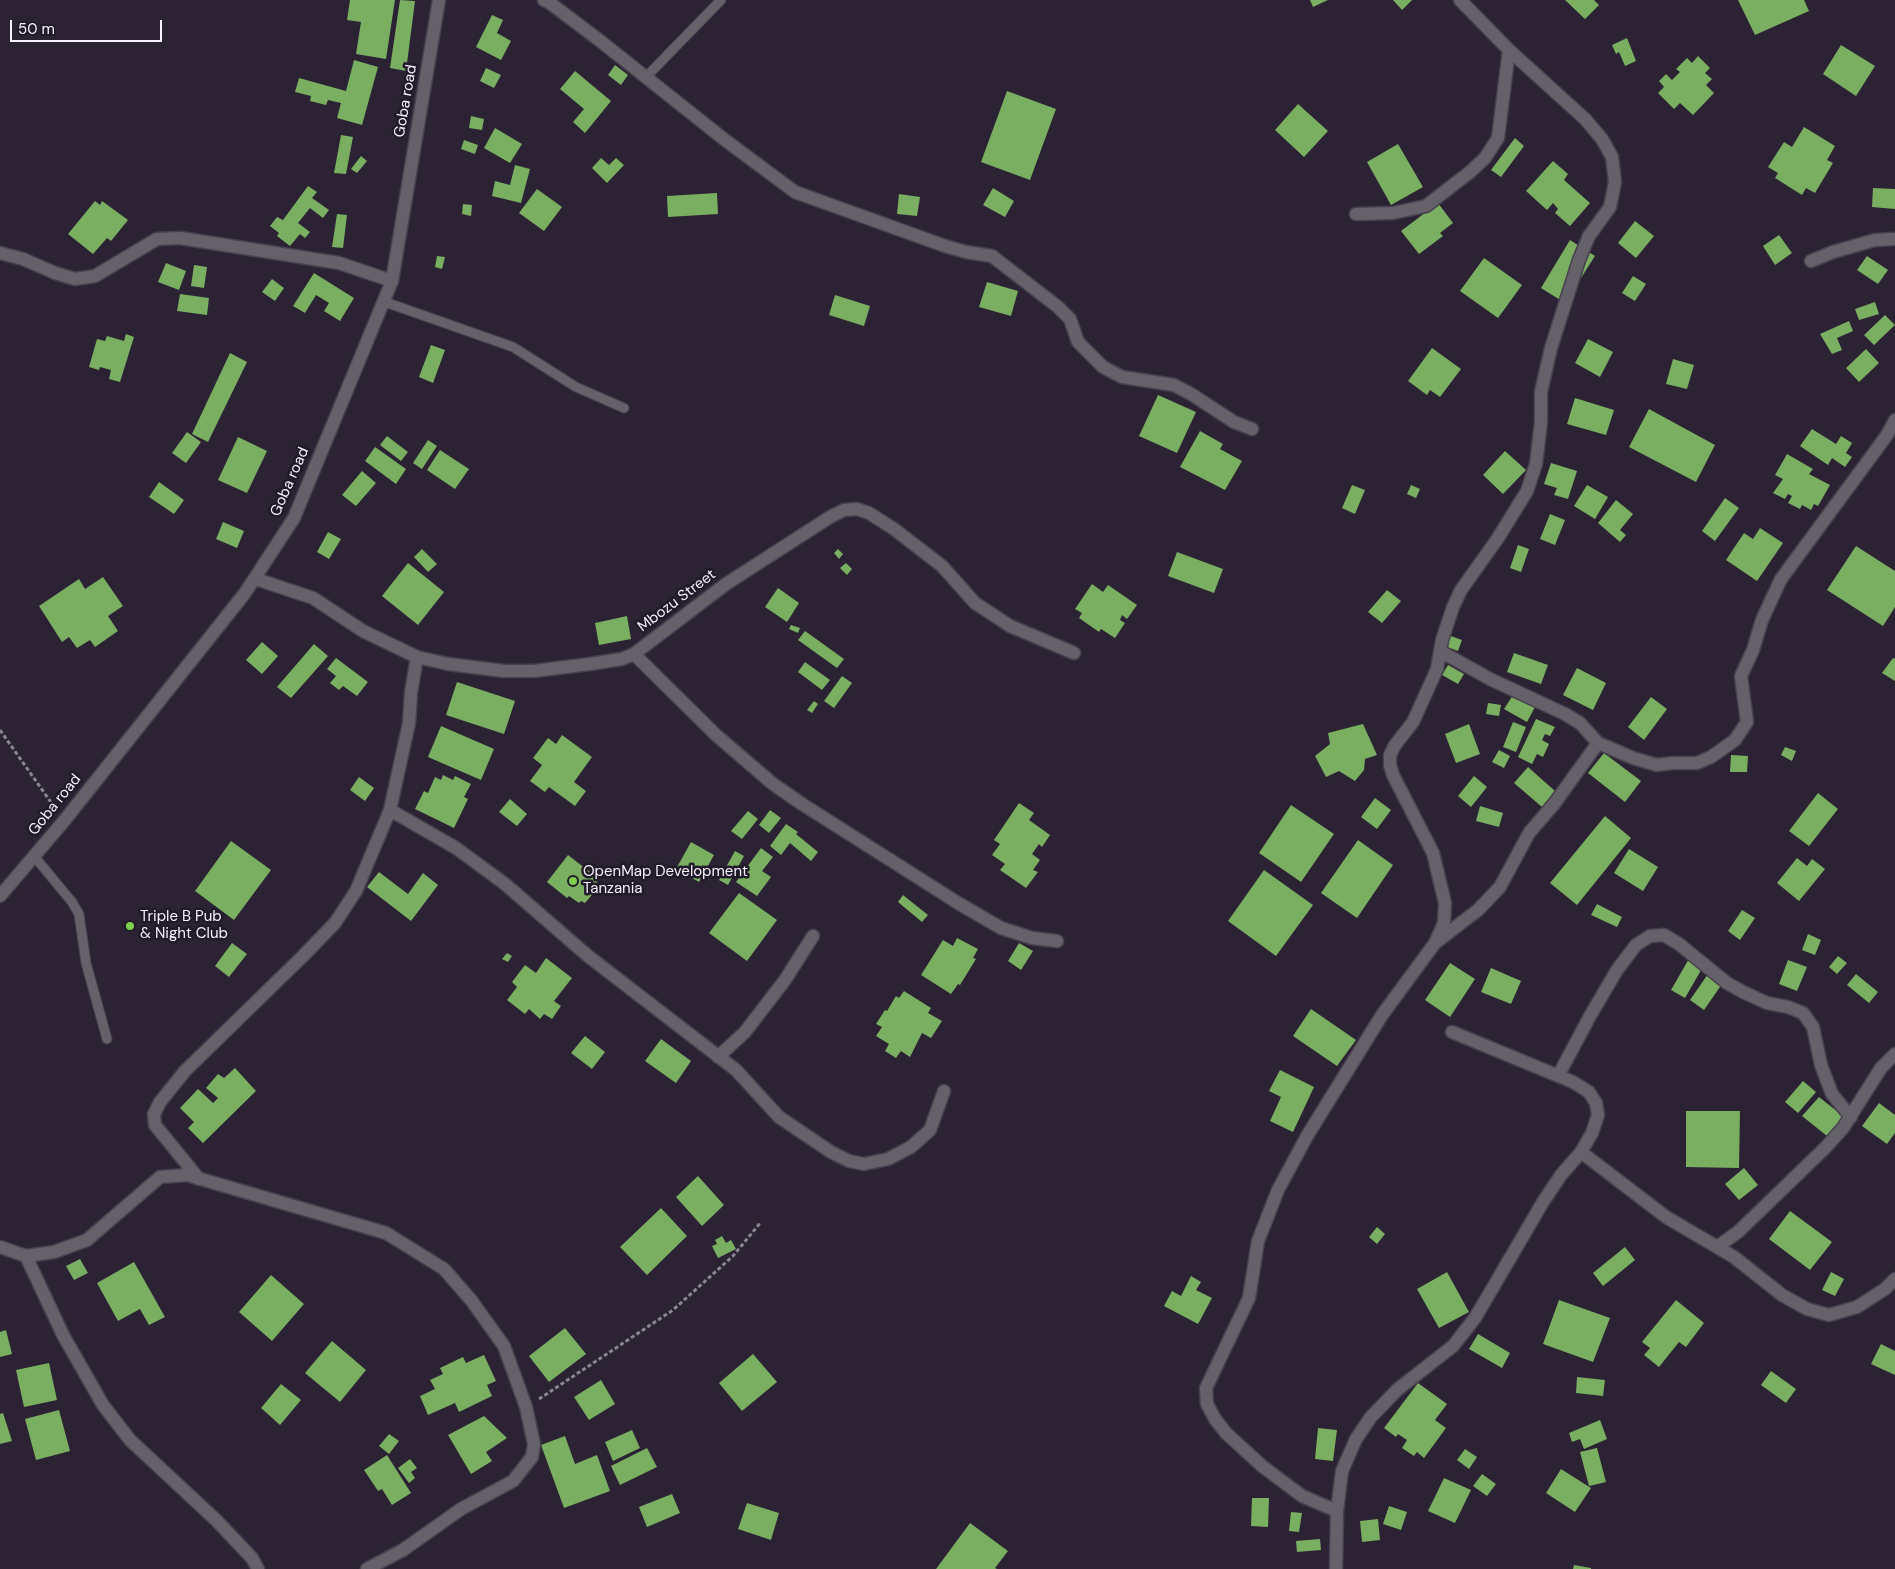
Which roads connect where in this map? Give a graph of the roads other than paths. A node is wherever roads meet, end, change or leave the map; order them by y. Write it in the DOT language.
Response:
graph roads {
  1 [pos="439,0"];
  2 [pos="544,0"];
  3 [pos="721,0"];
  4 [pos="1460,0"];
  5 [pos="1509,50"];
  6 [pos="646,77"];
  7 [pos="1356,214"];
  8 [pos="1895,238"];
  9 [pos="0,253"];
  10 [pos="1810,261"];
  11 [pos="392,281"];
  12 [pos="385,302"];
  13 [pos="624,408"];
  14 [pos="1895,420"];
  15 [pos="1252,429"];
  16 [pos="256,578"];
  17 [pos="1440,651"];
  18 [pos="1074,653"];
  19 [pos="634,654"];
  20 [pos="417,657"];
  21 [pos="1598,743"];
  22 [pos="390,810"];
  23 [pos="34,856"];
  24 [pos="0,896"];
  25 [pos="813,936"];
  26 [pos="1057,941"];
  27 [pos="1435,942"];
  28 [pos="1452,1032"];
  29 [pos="107,1039"];
  30 [pos="1895,1054"];
  31 [pos="718,1057"];
  32 [pos="1558,1076"];
  33 [pos="944,1091"];
  34 [pos="1851,1117"];
  35 [pos="1581,1152"];
  36 [pos="199,1179"];
  37 [pos="0,1247"];
  38 [pos="1716,1247"];
  39 [pos="26,1256"];
  40 [pos="1895,1279"];
  41 [pos="1337,1511"];
  42 [pos="258,1569"];
  43 [pos="366,1569"];
  44 [pos="1336,1569"];
  1 -- 11 [label="street, Goba road"];
  2 -- 6 [label="street"];
  3 -- 6 [label="lane"];
  4 -- 5 [label="street"];
  5 -- 7 [label="street"];
  5 -- 17 [label="street"];
  6 -- 15 [label="street"];
  8 -- 10 [label="street"];
  9 -- 11 [label="street"];
  11 -- 12 [label="street, Goba road"];
  12 -- 13 [label="lane"];
  12 -- 16 [label="street, Goba road"];
  14 -- 21 [label="street"];
  16 -- 20 [label="street, Mbozu Street"];
  16 -- 23 [label="street, Goba road"];
  17 -- 21 [label="street"];
  17 -- 27 [label="street"];
  18 -- 19 [label="street, Mbozu Street"];
  19 -- 20 [label="street, Mbozu Street"];
  19 -- 26 [label="street"];
  20 -- 22 [label="street"];
  21 -- 27 [label="street"];
  22 -- 31 [label="street"];
  22 -- 36 [label="street"];
  23 -- 24 [label="street, Goba road"];
  23 -- 29 [label="lane"];
  25 -- 31 [label="street"];
  27 -- 41 [label="street"];
  28 -- 32 [label="street"];
  30 -- 34 [label="street"];
  31 -- 33 [label="street"];
  32 -- 34 [label="street"];
  32 -- 35 [label="street"];
  34 -- 38 [label="street"];
  35 -- 38 [label="street"];
  35 -- 41 [label="street"];
  36 -- 39 [label="street"];
  36 -- 43 [label="street"];
  37 -- 39 [label="street"];
  38 -- 40 [label="street"];
  39 -- 42 [label="street"];
  41 -- 44 [label="street"];
}
